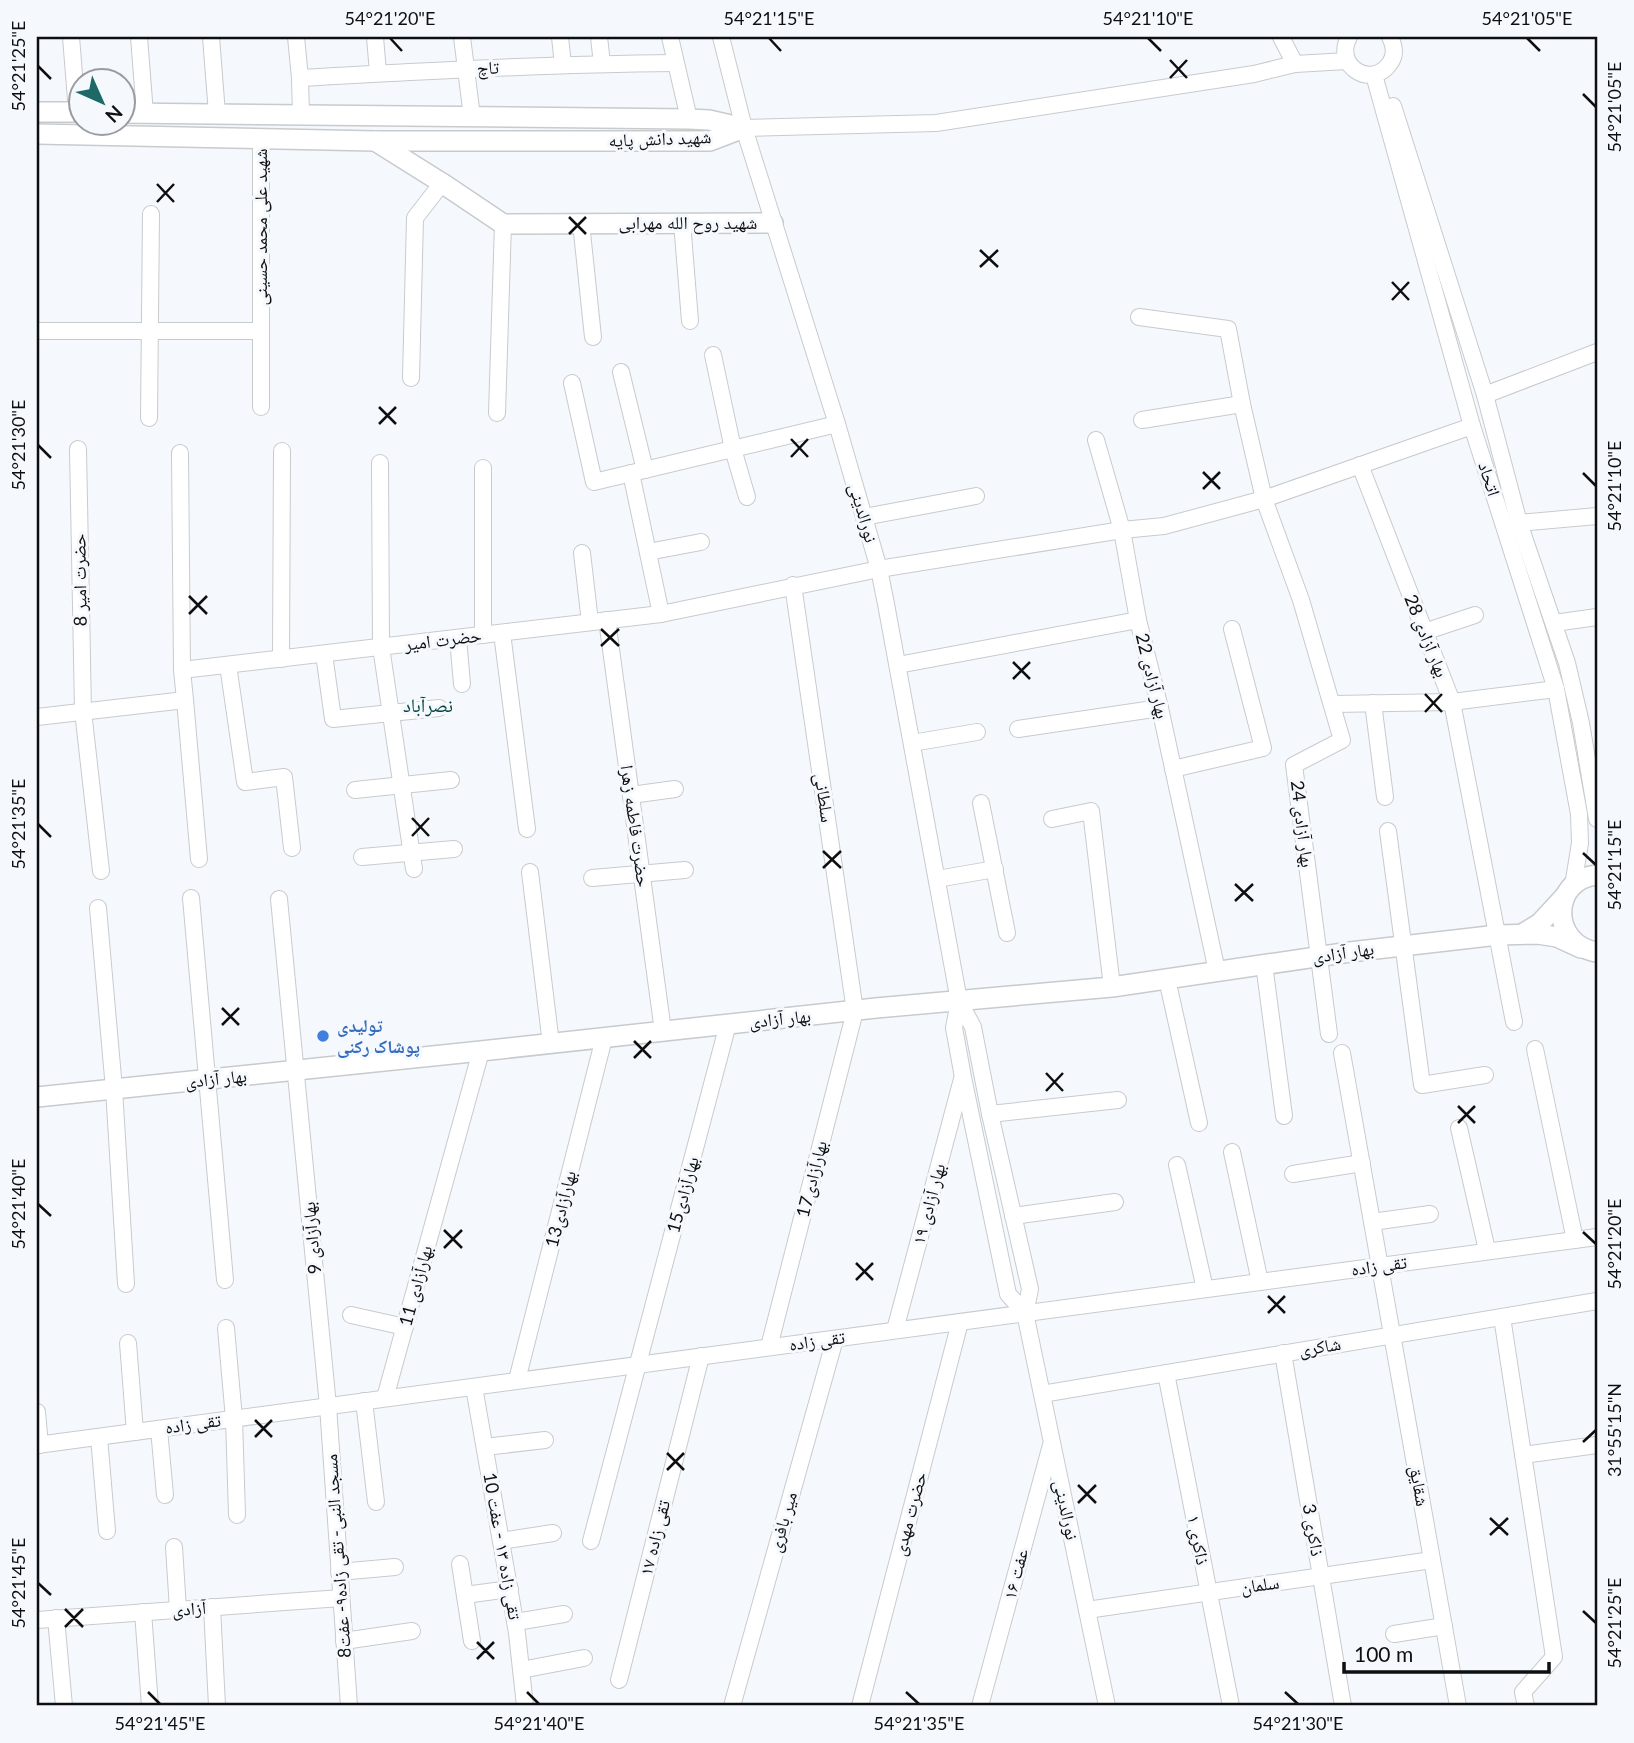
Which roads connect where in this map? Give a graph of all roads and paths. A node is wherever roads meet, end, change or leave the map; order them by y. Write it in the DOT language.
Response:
graph roads {
  1 [pos="71,37"];
  2 [pos="139,37"];
  3 [pos="211,37"];
  4 [pos="296,37"];
  5 [pos="374,37"];
  6 [pos="461,37"];
  7 [pos="560,37"];
  8 [pos="599,37"];
  9 [pos="670,37"];
  10 [pos="721,37"];
  11 [pos="1349,37"];
  12 [pos="1396,38"];
  13 [pos="1291,47"];
  14 [pos="1348,61"];
  15 [pos="675,63"];
  16 [pos="602,64"];
  17 [pos="563,65"];
  18 [pos="74,66"];
  19 [pos="465,69"];
  20 [pos="378,73"];
  21 [pos="1378,73"];
  22 [pos="300,78"];
  23 [pos="37,112"];
  24 [pos="66,112"];
  25 [pos="136,114"];
  26 [pos="145,114"];
  27 [pos="217,114"];
  28 [pos="301,115"];
  29 [pos="375,116"];
  30 [pos="472,117"];
  31 [pos="689,119"];
  32 [pos="744,128"];
  33 [pos="37,134"];
  34 [pos="261,139"];
  35 [pos="375,141"];
  36 [pos="442,183"];
  37 [pos="151,214"];
  38 [pos="682,222"];
  39 [pos="581,223"];
  40 [pos="774,223"];
  41 [pos="503,225"];
  42 [pos="1139,317"];
  43 [pos="691,321"];
  44 [pos="37,331"];
  45 [pos="150,331"];
  46 [pos="261,331"];
  47 [pos="593,337"];
  48 [pos="1597,352"];
  49 [pos="713,355"];
  50 [pos="621,372"];
  51 [pos="411,378"];
  52 [pos="572,383"];
  53 [pos="1485,395"];
  54 [pos="1242,404"];
  55 [pos="261,407"];
  56 [pos="497,413"];
  57 [pos="149,418"];
  58 [pos="1142,420"];
  59 [pos="837,424"];
  60 [pos="1472,426"];
  61 [pos="1096,440"];
  62 [pos="78,449"];
  63 [pos="733,449"];
  64 [pos="282,451"];
  65 [pos="180,453"];
  66 [pos="380,463"];
  67 [pos="1360,465"];
  68 [pos="483,468"];
  69 [pos="638,472"];
  70 [pos="976,496"];
  71 [pos="747,497"];
  72 [pos="1264,499"];
  73 [pos="1597,516"];
  74 [pos="864,517"];
  75 [pos="1519,523"];
  76 [pos="1122,530"];
  77 [pos="701,542"];
  78 [pos="648,552"];
  79 [pos="582,553"];
  80 [pos="879,569"];
  81 [pos="793,586"];
  82 [pos="661,614"];
  83 [pos="1475,615"];
  84 [pos="1597,617"];
  85 [pos="607,620"];
  86 [pos="1138,620"];
  87 [pos="590,622"];
  88 [pos="1554,623"];
  89 [pos="1232,629"];
  90 [pos="1424,632"];
  91 [pos="502,633"];
  92 [pos="483,635"];
  93 [pos="458,638"];
  94 [pos="382,647"];
  95 [pos="324,654"];
  96 [pos="281,659"];
  97 [pos="229,665"];
  98 [pos="898,665"];
  99 [pos="182,670"];
  100 [pos="462,684"];
  101 [pos="1556,689"];
  102 [pos="185,700"];
  103 [pos="1452,702"];
  104 [pos="1373,703"];
  105 [pos="1333,704"];
  106 [pos="439,708"];
  107 [pos="1160,708"];
  108 [pos="82,711"];
  109 [pos="391,712"];
  110 [pos="37,718"];
  111 [pos="1589,723"];
  112 [pos="1018,729"];
  113 [pos="977,732"];
  114 [pos="912,743"];
  115 [pos="1173,769"];
  116 [pos="451,780"];
  117 [pos="402,785"];
  118 [pos="675,789"];
  119 [pos="355,790"];
  120 [pos="631,795"];
  121 [pos="1385,797"];
  122 [pos="981,803"];
  123 [pos="1052,819"];
  124 [pos="1597,819"];
  125 [pos="527,829"];
  126 [pos="1388,831"];
  127 [pos="292,848"];
  128 [pos="454,849"];
  129 [pos="362,857"];
  130 [pos="199,859"];
  131 [pos="413,862"];
  132 [pos="995,869"];
  133 [pos="685,870"];
  134 [pos="101,871"];
  135 [pos="530,872"];
  136 [pos="642,874"];
  137 [pos="1597,875"];
  138 [pos="592,878"];
  139 [pos="937,879"];
  140 [pos="1569,891"];
  141 [pos="191,898"];
  142 [pos="279,900"];
  143 [pos="98,908"];
  144 [pos="1007,933"];
  145 [pos="1498,934"];
  146 [pos="1522,934"];
  147 [pos="1402,945"];
  148 [pos="1589,950"];
  149 [pos="1318,956"];
  150 [pos="1264,964"];
  151 [pos="1217,971"];
  152 [pos="1167,979"];
  153 [pos="1112,987"];
  154 [pos="959,1000"];
  155 [pos="855,1011"];
  156 [pos="1514,1022"];
  157 [pos="729,1024"];
  158 [pos="663,1031"];
  159 [pos="1329,1034"];
  160 [pos="604,1038"];
  161 [pos="551,1044"];
  162 [pos="1535,1049"];
  163 [pos="481,1051"];
  164 [pos="1342,1053"];
  165 [pos="296,1070"];
  166 [pos="1485,1075"];
  167 [pos="963,1077"];
  168 [pos="208,1079"];
  169 [pos="114,1089"];
  170 [pos="37,1097"];
  171 [pos="1118,1100"];
  172 [pos="990,1114"];
  173 [pos="1284,1116"];
  174 [pos="1199,1123"];
  175 [pos="1459,1128"];
  176 [pos="1233,1153"];
  177 [pos="1362,1163"];
  178 [pos="1177,1166"];
  179 [pos="1293,1174"];
  180 [pos="1115,1202"];
  181 [pos="1430,1214"];
  182 [pos="1013,1216"];
  183 [pos="1372,1222"];
  184 [pos="1597,1237"];
  185 [pos="1575,1240"];
  186 [pos="1487,1250"];
  187 [pos="1380,1266"];
  188 [pos="225,1280"];
  189 [pos="1260,1282"];
  190 [pos="126,1284"];
  191 [pos="1205,1289"];
  192 [pos="1597,1301"];
  193 [pos="1025,1313"];
  194 [pos="351,1315"];
  195 [pos="1502,1317"];
  196 [pos="960,1322"];
  197 [pos="405,1327"];
  198 [pos="226,1328"];
  199 [pos="895,1331"];
  200 [pos="1392,1335"];
  201 [pos="835,1339"];
  202 [pos="128,1343"];
  203 [pos="769,1348"];
  204 [pos="1283,1353"];
  205 [pos="701,1356"];
  206 [pos="638,1365"];
  207 [pos="1166,1373"];
  208 [pos="517,1380"];
  209 [pos="474,1387"];
  210 [pos="1042,1394"];
  211 [pos="385,1398"];
  212 [pos="365,1401"];
  213 [pos="328,1406"];
  214 [pos="37,1412"];
  215 [pos="234,1419"];
  216 [pos="159,1429"];
  217 [pos="135,1432"];
  218 [pos="99,1437"];
  219 [pos="545,1440"];
  220 [pos="1052,1441"];
  221 [pos="38,1445"];
  222 [pos="1597,1445"];
  223 [pos="485,1447"];
  224 [pos="1523,1455"];
  225 [pos="165,1495"];
  226 [pos="376,1502"];
  227 [pos="237,1515"];
  228 [pos="107,1531"];
  229 [pos="553,1533"];
  230 [pos="501,1541"];
  231 [pos="591,1541"];
  232 [pos="174,1547"];
  233 [pos="1432,1560"];
  234 [pos="460,1564"];
  235 [pos="394,1567"];
  236 [pos="339,1572"];
  237 [pos="1321,1576"];
  238 [pos="510,1589"];
  239 [pos="1209,1592"];
  240 [pos="465,1595"];
  241 [pos="341,1598"];
  242 [pos="212,1608"];
  243 [pos="178,1610"];
  244 [pos="1087,1610"];
  245 [pos="143,1612"];
  246 [pos="564,1614"];
  247 [pos="56,1619"];
  248 [pos="37,1620"];
  249 [pos="516,1622"];
  250 [pos="1444,1626"];
  251 [pos="412,1631"];
  252 [pos="1394,1634"];
  253 [pos="344,1641"];
  254 [pos="472,1641"];
  255 [pos="584,1658"];
  256 [pos="521,1670"];
  257 [pos="619,1679"];
  258 [pos="64,1706"];
  259 [pos="150,1706"];
  260 [pos="217,1706"];
  261 [pos="349,1706"];
  262 [pos="525,1706"];
  263 [pos="732,1706"];
  264 [pos="860,1706"];
  265 [pos="980,1706"];
  266 [pos="1107,1706"];
  267 [pos="1231,1706"];
  268 [pos="1343,1706"];
  269 [pos="1458,1706"];
  270 [pos="1526,1706"];
  1 -- 18 [label="street"];
  2 -- 26 [label="street"];
  3 -- 27 [label="street"];
  4 -- 22 [label="street"];
  5 -- 20 [label="street"];
  6 -- 19 [label="street"];
  7 -- 17 [label="street"];
  8 -- 16 [label="street"];
  9 -- 15 [label="street"];
  10 -- 32 [label="street, نورالدینی"];
  11 -- 14 [label="street"];
  12 -- 21 [label="street"];
  13 -- 14 [label="street"];
  13 -- 32 [label="street"];
  14 -- 21 [label="street"];
  15 -- 16 [label="street, تاچ"];
  15 -- 31 [label="street"];
  16 -- 17 [label="street, تاچ"];
  17 -- 19 [label="street, تاچ"];
  19 -- 20 [label="street, تاچ"];
  19 -- 30 [label="street"];
  20 -- 22 [label="street, تاچ"];
  21 -- 53 [label="street, اتحاد"];
  21 -- 60 [label="street, اتحاد"];
  22 -- 28 [label="street"];
  23 -- 24 [label="street"];
  25 -- 26 [label="street, شهید دانش پایه"];
  26 -- 27 [label="street, شهید دانش پایه"];
  27 -- 28 [label="street, شهید دانش پایه"];
  28 -- 29 [label="street, شهید دانش پایه"];
  29 -- 30 [label="street, شهید دانش پایه"];
  29 -- 35 [label="street"];
  30 -- 31 [label="street, شهید دانش پایه"];
  31 -- 32 [label="street, شهید دانش پایه"];
  32 -- 35 [label="street, شهید دانش پایه"];
  32 -- 40 [label="street, نورالدینی"];
  33 -- 34 [label="street, شهید دانش پایه"];
  34 -- 35 [label="street, شهید دانش پایه"];
  34 -- 46 [label="street, شهید علی محمد حسینی"];
  35 -- 36 [label="street"];
  36 -- 41 [label="street"];
  36 -- 51 [label="street"];
  37 -- 45 [label="street"];
  38 -- 39 [label="street, شهید روح الله مهرابی"];
  38 -- 40 [label="street, شهید روح الله مهرابی"];
  38 -- 43 [label="street"];
  39 -- 41 [label="street, شهید روح الله مهرابی"];
  39 -- 47 [label="street"];
  40 -- 59 [label="street, نورالدینی"];
  41 -- 56 [label="street"];
  42 -- 54 [label="street, بهار آزادی 24"];
  44 -- 45 [label="street, شهید علی محمد حسینی"];
  45 -- 46 [label="street, شهید علی محمد حسینی"];
  45 -- 57 [label="street"];
  46 -- 55 [label="street"];
  48 -- 53 [label="street"];
  49 -- 63 [label="street"];
  50 -- 69 [label="street"];
  52 -- 69 [label="street"];
  53 -- 75 [label="street, اتحاد"];
  54 -- 58 [label="street"];
  54 -- 72 [label="street, بهار آزادی 24"];
  59 -- 63 [label="street"];
  59 -- 74 [label="street, نورالدینی"];
  60 -- 67 [label="street, حضرت امیر"];
  60 -- 101 [label="street, اتحاد"];
  61 -- 76 [label="street"];
  62 -- 108 [label="street, حضرت امیر 8"];
  63 -- 69 [label="street"];
  63 -- 71 [label="street"];
  64 -- 96 [label="street"];
  65 -- 99 [label="street"];
  66 -- 94 [label="street"];
  67 -- 72 [label="street, حضرت امیر"];
  67 -- 90 [label="street, بهار آزادی 28"];
  68 -- 92 [label="street"];
  69 -- 78 [label="street"];
  70 -- 74 [label="street"];
  72 -- 76 [label="street, حضرت امیر"];
  72 -- 105 [label="street, بهار آزادی 24"];
  73 -- 75 [label="street"];
  74 -- 80 [label="street, نورالدینی"];
  75 -- 88 [label="street, اتحاد"];
  76 -- 80 [label="street, حضرت امیر"];
  76 -- 86 [label="street"];
  77 -- 78 [label="street"];
  78 -- 82 [label="street"];
  79 -- 87 [label="street"];
  80 -- 81 [label="street, حضرت امیر"];
  80 -- 98 [label="street, نورالدینی"];
  81 -- 82 [label="street, حضرت امیر"];
  81 -- 155 [label="street, سلطانی"];
  82 -- 85 [label="street, حضرت امیر"];
  83 -- 90 [label="street"];
  84 -- 88 [label="street"];
  85 -- 87 [label="street, حضرت امیر"];
  85 -- 120 [label="street, حضرت فاطمه زهرا"];
  86 -- 98 [label="street, بهار آزادی 22"];
  86 -- 107 [label="street, بهار آزادی 22"];
  87 -- 91 [label="street, حضرت امیر"];
  88 -- 111 [label="street, اتحاد"];
  89 -- 115 [label="street"];
  90 -- 103 [label="street, بهار آزادی 28"];
  91 -- 92 [label="street, حضرت امیر"];
  91 -- 125 [label="street"];
  92 -- 93 [label="street, حضرت امیر"];
  93 -- 94 [label="street, حضرت امیر"];
  93 -- 100 [label="street"];
  94 -- 95 [label="street, حضرت امیر"];
  94 -- 109 [label="street"];
  95 -- 96 [label="street, حضرت امیر"];
  95 -- 109 [label="street"];
  96 -- 97 [label="street, حضرت امیر"];
  97 -- 99 [label="street, حضرت امیر"];
  97 -- 127 [label="street"];
  98 -- 114 [label="street, نورالدینی"];
  99 -- 102 [label="street"];
  101 -- 103 [label="street"];
  101 -- 140 [label="street, اتحاد"];
  102 -- 108 [label="street"];
  102 -- 130 [label="street"];
  103 -- 104 [label="street"];
  103 -- 145 [label="street, بهار آزادی 28"];
  104 -- 105 [label="street"];
  104 -- 121 [label="street"];
  105 -- 149 [label="street, بهار آزادی 24"];
  106 -- 109 [label="street"];
  107 -- 112 [label="street"];
  107 -- 115 [label="street, بهار آزادی 22"];
  108 -- 110 [label="street"];
  108 -- 134 [label="street, حضرت امیر 8"];
  109 -- 117 [label="street"];
  111 -- 124 [label="street, اتحاد"];
  113 -- 114 [label="street"];
  114 -- 139 [label="street, نورالدینی"];
  115 -- 151 [label="street, بهار آزادی 22"];
  116 -- 117 [label="street"];
  117 -- 119 [label="street"];
  117 -- 131 [label="street"];
  118 -- 120 [label="street"];
  120 -- 136 [label="street, حضرت فاطمه زهرا"];
  122 -- 132 [label="street"];
  123 -- 153 [label="street"];
  126 -- 147 [label="street"];
  128 -- 131 [label="street"];
  129 -- 131 [label="street"];
  132 -- 139 [label="street"];
  132 -- 144 [label="street"];
  133 -- 136 [label="street"];
  135 -- 161 [label="street"];
  136 -- 138 [label="street"];
  136 -- 158 [label="street, حضرت فاطمه زهرا"];
  137 -- 140 [label="street"];
  139 -- 154 [label="street, نورالدینی"];
  140 -- 146 [label="street"];
  140 -- 148 [label="street"];
  141 -- 168 [label="street"];
  142 -- 165 [label="street, بهارآزادی 9"];
  143 -- 169 [label="street"];
  145 -- 146 [label="street, بهار آزادی"];
  145 -- 147 [label="street, بهار آزادی"];
  145 -- 156 [label="street, بهار آزادی 28"];
  146 -- 148 [label="street, بهار آزادی"];
  147 -- 149 [label="street, بهار آزادی"];
  147 -- 166 [label="street"];
  149 -- 150 [label="street, بهار آزادی"];
  149 -- 159 [label="street"];
  150 -- 151 [label="street, بهار آزادی"];
  150 -- 173 [label="street"];
  151 -- 152 [label="street, بهار آزادی"];
  152 -- 153 [label="street, بهار آزادی"];
  152 -- 174 [label="street"];
  153 -- 154 [label="street, بهار آزادی"];
  154 -- 155 [label="street, بهار آزادی"];
  154 -- 167 [label="street, نورالدینی"];
  154 -- 172 [label="street, نورالدینی"];
  155 -- 157 [label="street, بهار آزادی"];
  155 -- 203 [label="street, بهارآزادی17"];
  157 -- 158 [label="street, بهار آزادی"];
  157 -- 206 [label="street, بهارآزادی15"];
  158 -- 160 [label="street, بهار آزادی"];
  160 -- 161 [label="street, بهار آزادی"];
  160 -- 208 [label="street, بهارآزادی13"];
  161 -- 163 [label="street, بهار آزادی"];
  162 -- 185 [label="street"];
  163 -- 165 [label="street, بهار آزادی"];
  163 -- 197 [label="street, بهارآزادی 11"];
  164 -- 177 [label="street, شقایق"];
  165 -- 168 [label="street, بهار آزادی"];
  165 -- 213 [label="street, بهارآزادی 9"];
  167 -- 193 [label="street, نورالدینی"];
  167 -- 199 [label="street, بهار آزادی ۱۹"];
  168 -- 169 [label="street, بهار آزادی"];
  168 -- 188 [label="street"];
  169 -- 170 [label="street, بهار آزادی"];
  169 -- 190 [label="street"];
  171 -- 172 [label="street"];
  172 -- 182 [label="street, نورالدینی"];
  175 -- 186 [label="street"];
  176 -- 189 [label="street"];
  177 -- 179 [label="street"];
  177 -- 183 [label="street, شقایق"];
  178 -- 191 [label="street"];
  180 -- 182 [label="street"];
  181 -- 183 [label="street"];
  182 -- 193 [label="street, نورالدینی"];
  183 -- 187 [label="street, شقایق"];
  184 -- 185 [label="street, تقی زاده"];
  185 -- 186 [label="street, تقی زاده"];
  186 -- 187 [label="street, تقی زاده"];
  187 -- 189 [label="street, تقی زاده"];
  187 -- 200 [label="street, شقایق"];
  189 -- 191 [label="street, تقی زاده"];
  191 -- 193 [label="street, تقی زاده"];
  192 -- 195 [label="street, شاکری"];
  193 -- 196 [label="street, تقی زاده"];
  193 -- 210 [label="street, نورالدینی"];
  194 -- 197 [label="street"];
  195 -- 200 [label="street, شاکری"];
  195 -- 224 [label="street"];
  196 -- 199 [label="street, تقی زاده"];
  196 -- 264 [label="street, حضرت مهدی"];
  197 -- 211 [label="street, بهارآزادی 11"];
  198 -- 215 [label="street"];
  199 -- 201 [label="street, تقی زاده"];
  200 -- 204 [label="street, شاکری"];
  200 -- 233 [label="street, شقایق"];
  201 -- 203 [label="street, تقی زاده"];
  201 -- 263 [label="street, میر بافری"];
  202 -- 217 [label="street"];
  203 -- 205 [label="street, تقی زاده"];
  204 -- 207 [label="street, شاکری"];
  204 -- 237 [label="street, ذاکری 3"];
  205 -- 206 [label="street, تقی زاده"];
  205 -- 257 [label="street, تقی زاده ۱۷"];
  206 -- 208 [label="street, تقی زاده"];
  206 -- 231 [label="street, بهارآزادی15"];
  207 -- 210 [label="street, شاکری"];
  207 -- 239 [label="street, ذاکری ۱"];
  208 -- 209 [label="street, تقی زاده"];
  209 -- 211 [label="street, تقی زاده"];
  209 -- 223 [label="street, تقی زاده ۱۳ - عفت 10"];
  210 -- 220 [label="street, نورالدینی"];
  211 -- 212 [label="street, تقی زاده"];
  212 -- 213 [label="street, تقی زاده"];
  212 -- 226 [label="street"];
  213 -- 215 [label="street, تقی زاده"];
  213 -- 236 [label="street, مسجد النبی- تقی زاده۹- عفت8"];
  214 -- 221 [label="street"];
  215 -- 216 [label="street, تقی زاده"];
  215 -- 227 [label="street"];
  216 -- 217 [label="street, تقی زاده"];
  216 -- 225 [label="street"];
  217 -- 218 [label="street, تقی زاده"];
  218 -- 221 [label="street, تقی زاده"];
  218 -- 228 [label="street"];
  219 -- 223 [label="street"];
  220 -- 244 [label="street, نورالدینی"];
  220 -- 265 [label="street, عفت ۱۶"];
  222 -- 224 [label="street"];
  223 -- 230 [label="street, تقی زاده ۱۳ - عفت 10"];
  224 -- 270 [label="street"];
  229 -- 230 [label="street"];
  230 -- 238 [label="street, تقی زاده ۱۳ - عفت 10"];
  232 -- 243 [label="street"];
  233 -- 237 [label="street, سلمان"];
  233 -- 250 [label="street, شقایق"];
  234 -- 240 [label="street"];
  235 -- 236 [label="street"];
  236 -- 241 [label="street, مسجد النبی- تقی زاده۹- عفت8"];
  237 -- 239 [label="street, سلمان"];
  237 -- 268 [label="street, ذاکری 3"];
  238 -- 240 [label="street"];
  238 -- 249 [label="street, تقی زاده ۱۳ - عفت 10"];
  239 -- 244 [label="street, سلمان"];
  239 -- 267 [label="street, ذاکری ۱"];
  240 -- 254 [label="street"];
  241 -- 242 [label="street, آزادی"];
  241 -- 253 [label="street, مسجد النبی- تقی زاده۹- عفت8"];
  242 -- 243 [label="street, آزادی"];
  242 -- 260 [label="street"];
  243 -- 245 [label="street, آزادی"];
  244 -- 266 [label="street, نورالدینی"];
  245 -- 247 [label="street, آزادی"];
  245 -- 259 [label="street"];
  246 -- 249 [label="street"];
  247 -- 248 [label="street, آزادی"];
  247 -- 258 [label="street"];
  249 -- 256 [label="street, تقی زاده ۱۳ - عفت 10"];
  250 -- 252 [label="street"];
  250 -- 269 [label="street, شقایق"];
  251 -- 253 [label="street"];
  253 -- 261 [label="street, مسجد النبی- تقی زاده۹- عفت8"];
  255 -- 256 [label="street"];
  256 -- 262 [label="street, تقی زاده ۱۳ - عفت 10"];
}
